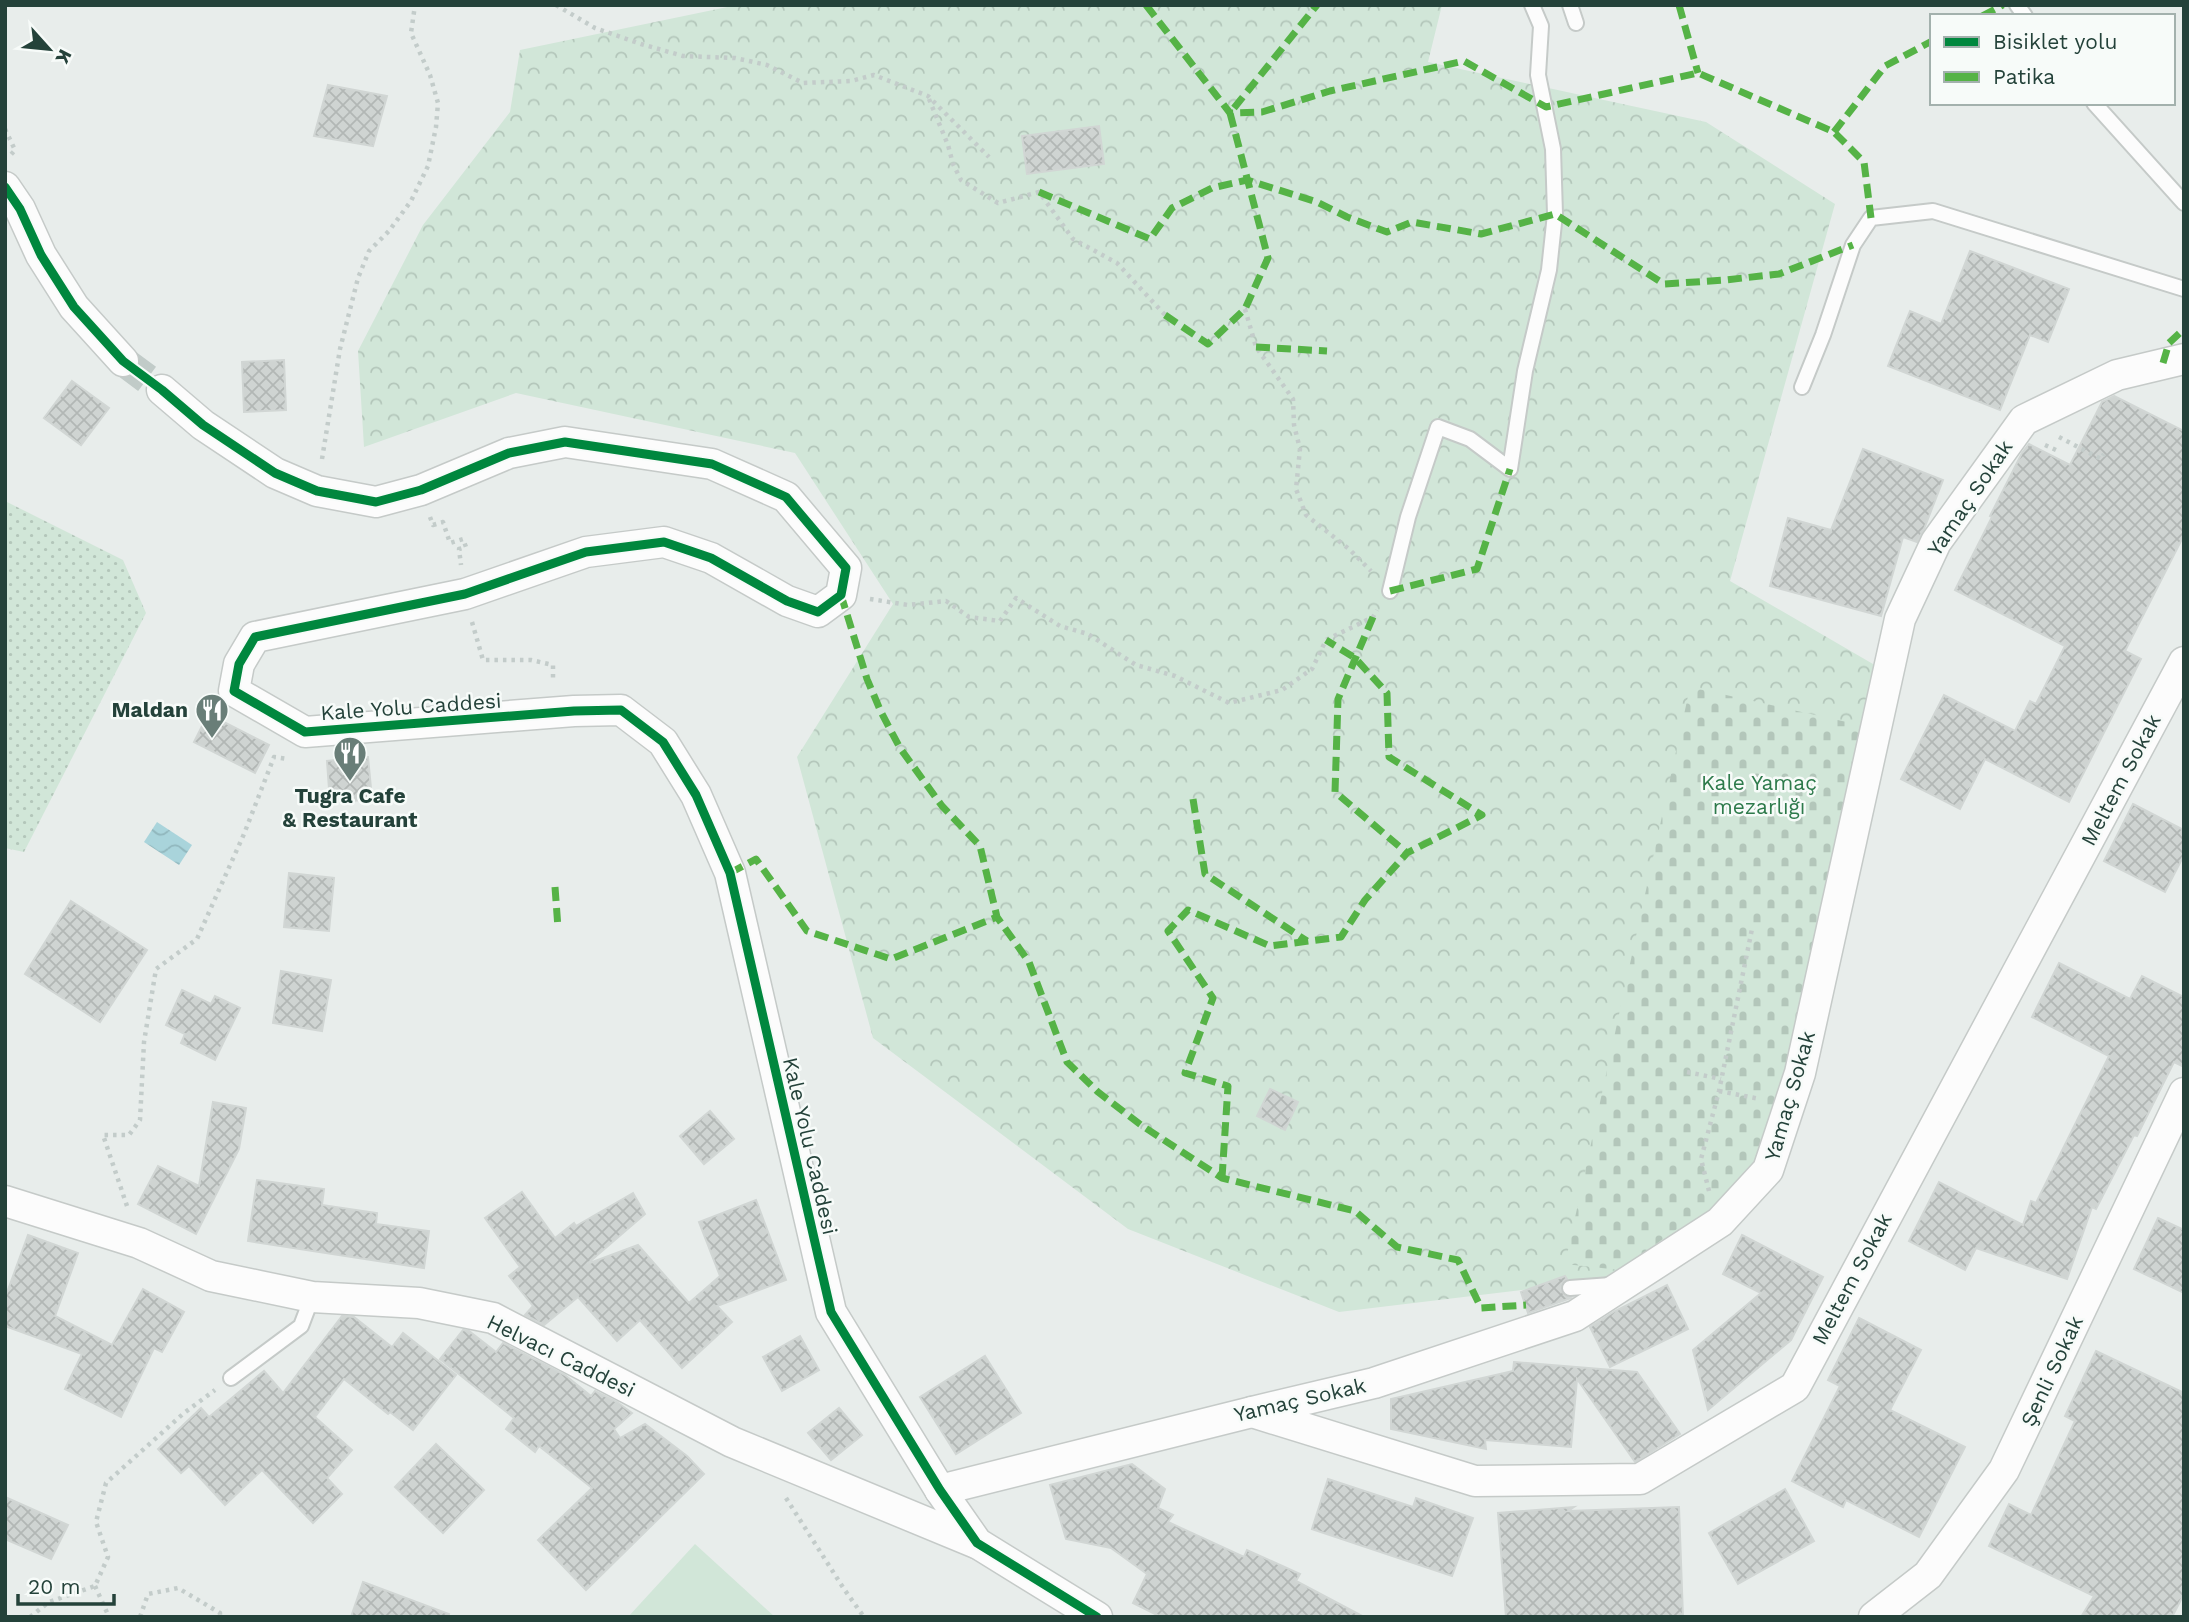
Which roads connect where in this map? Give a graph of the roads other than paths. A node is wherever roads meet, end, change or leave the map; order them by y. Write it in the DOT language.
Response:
graph roads {
  1 [pos="1532,5"];
  2 [pos="1570,5"];
  3 [pos="1576,23"];
  4 [pos="2096,105"];
  5 [pos="5,187"];
  6 [pos="2184,203"];
  7 [pos="2184,289"];
  8 [pos="2184,359"];
  9 [pos="123,361"];
  10 [pos="1802,387"];
  11 [pos="163,390"];
  12 [pos="1390,591"];
  13 [pos="2184,662"];
  14 [pos="2184,1093"];
  15 [pos="5,1201"];
  16 [pos="1627,1284"];
  17 [pos="1570,1287"];
  18 [pos="312,1297"];
  19 [pos="231,1378"];
  20 [pos="1252,1412"];
  21 [pos="940,1490"];
  22 [pos="977,1543"];
  23 [pos="1097,1617"];
  24 [pos="1874,1617"];
  1 -- 12 [label="lane"];
  2 -- 3 [label="lane"];
  4 -- 6 [label="lane"];
  5 -- 9 [label="street"];
  7 -- 10 [label="lane"];
  8 -- 16 [label="street, Yamaç Sokak"];
  11 -- 21 [label="street, Kale Yolu Caddesi"];
  13 -- 20 [label="street, Meltem Sokak"];
  14 -- 24 [label="street, Şenli Sokak"];
  15 -- 18 [label="street, Helvacı Caddesi"];
  16 -- 17 [label="lane"];
  16 -- 20 [label="street, Yamaç Sokak"];
  18 -- 19 [label="lane"];
  18 -- 22 [label="street, Helvacı Caddesi"];
  20 -- 21 [label="street, Yamaç Sokak"];
  21 -- 22 [label="street, Kale Yolu Caddesi"];
  22 -- 23 [label="street, Kale Yolu Caddesi"];
}
